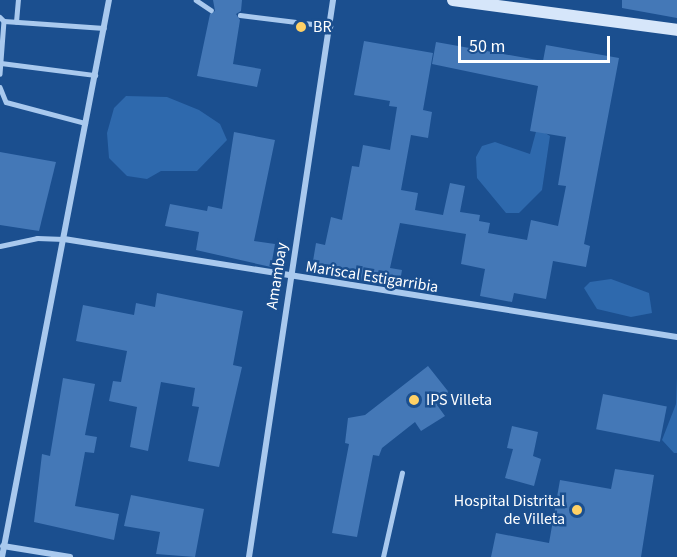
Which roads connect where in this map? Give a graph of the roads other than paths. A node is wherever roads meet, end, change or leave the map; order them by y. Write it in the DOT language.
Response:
graph roads {
  1 [pos="18,0"];
  2 [pos="109,0"];
  3 [pos="196,0"];
  4 [pos="333,0"];
  5 [pos="453,0"];
  6 [pos="211,10"];
  7 [pos="240,15"];
  8 [pos="2,19"];
  9 [pos="16,22"];
  10 [pos="330,26"];
  11 [pos="104,28"];
  12 [pos="677,30"];
  13 [pos="1,63"];
  14 [pos="0,74"];
  15 [pos="95,75"];
  16 [pos="0,87"];
  17 [pos="85,123"];
  18 [pos="64,239"];
  19 [pos="1,244"];
  20 [pos="290,278"];
  21 [pos="677,337"];
  22 [pos="402,473"];
  23 [pos="3,546"];
  24 [pos="2,557"];
  25 [pos="70,557"];
  26 [pos="249,557"];
  27 [pos="383,557"];
  1 -- 9 [label="lane"];
  2 -- 11 [label="street"];
  3 -- 6 [label="lane"];
  4 -- 10 [label="street, Amambay"];
  5 -- 12 [label="main road"];
  7 -- 10 [label="lane"];
  8 -- 9 [label="lane"];
  8 -- 13 [label="lane"];
  9 -- 11 [label="lane"];
  10 -- 20 [label="street, Amambay"];
  11 -- 15 [label="street"];
  13 -- 14 [label="lane"];
  13 -- 15 [label="lane"];
  15 -- 17 [label="street"];
  16 -- 17 [label="lane"];
  17 -- 18 [label="street"];
  18 -- 19 [label="lane"];
  18 -- 20 [label="street, Mariscal Estigarribia"];
  18 -- 23 [label="street"];
  20 -- 21 [label="street, Mariscal Estigarribia"];
  20 -- 26 [label="street, Amambay"];
  22 -- 27 [label="lane"];
  23 -- 24 [label="street"];
  23 -- 25 [label="street"];
}
